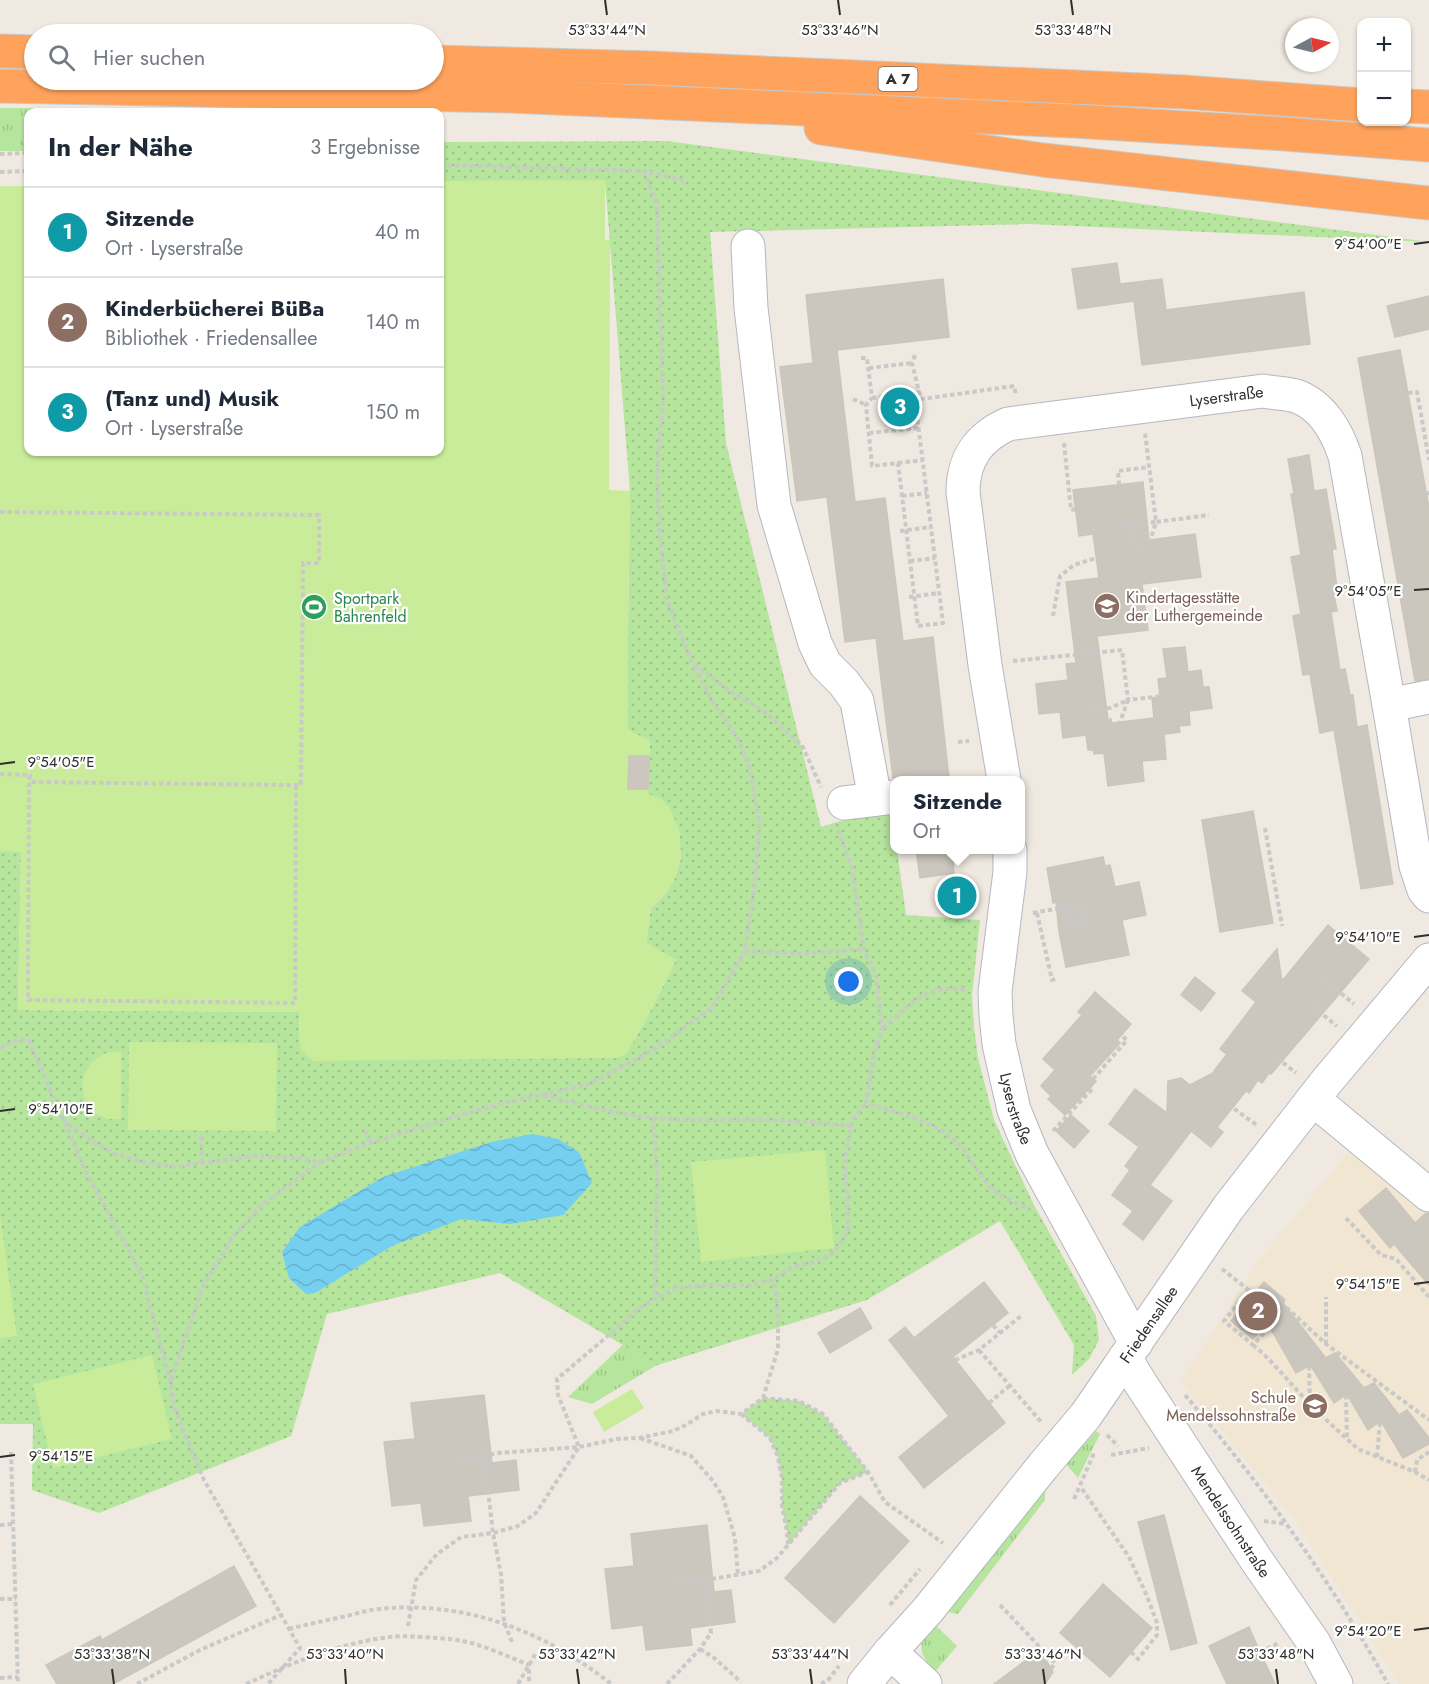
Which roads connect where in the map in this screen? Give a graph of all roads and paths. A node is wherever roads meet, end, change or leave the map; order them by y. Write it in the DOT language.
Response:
graph roads {
  1 [pos="0,51"];
  2 [pos="24,52"];
  3 [pos="444,62"];
  4 [pos="0,86"];
  5 [pos="24,86"];
  6 [pos="195,90"];
  7 [pos="648,102"];
  8 [pos="1357,105"];
  9 [pos="1411,106"];
  10 [pos="1429,107"];
  11 [pos="1429,145"];
  12 [pos="24,153"];
  13 [pos="0,154"];
  14 [pos="444,165"];
  15 [pos="24,171"];
  16 [pos="644,171"];
  17 [pos="0,172"];
  18 [pos="687,180"];
  19 [pos="1429,203"];
  20 [pos="747,246"];
  21 [pos="915,355"];
  22 [pos="861,358"];
  23 [pos="912,363"];
  24 [pos="868,368"];
  25 [pos="920,392"];
  26 [pos="1408,393"];
  27 [pos="872,398"];
  28 [pos="854,399"];
  29 [pos="921,400"];
  30 [pos="866,405"];
  31 [pos="1142,406"];
  32 [pos="1061,417"];
  33 [pos="919,428"];
  34 [pos="869,434"];
  35 [pos="871,458"];
  36 [pos="862,459"];
  37 [pos="1429,459"];
  38 [pos="923,460"];
  39 [pos="898,463"];
  40 [pos="1149,467"];
  41 [pos="1119,485"];
  42 [pos="927,493"];
  43 [pos="902,496"];
  44 [pos="1075,509"];
  45 [pos="0,512"];
  46 [pos="1209,515"];
  47 [pos="1156,522"];
  48 [pos="1138,524"];
  49 [pos="1121,526"];
  50 [pos="931,527"];
  51 [pos="906,530"];
  52 [pos="900,531"];
  53 [pos="935,558"];
  54 [pos="1096,558"];
  55 [pos="910,561"];
  56 [pos="939,593"];
  57 [pos="912,597"];
  58 [pos="1053,616"];
  59 [pos="943,623"];
  60 [pos="692,662"];
  61 [pos="985,664"];
  62 [pos="1162,696"];
  63 [pos="1429,698"];
  64 [pos="1128,700"];
  65 [pos="1389,705"];
  66 [pos="1092,710"];
  67 [pos="1120,722"];
  68 [pos="0,774"];
  69 [pos="1003,776"];
  70 [pos="29,782"];
  71 [pos="296,785"];
  72 [pos="855,803"];
  73 [pos="1265,828"];
  74 [pos="1010,854"];
  75 [pos="1429,896"];
  76 [pos="1092,910"];
  77 [pos="1083,912"];
  78 [pos="1037,913"];
  79 [pos="1282,926"];
  80 [pos="864,949"];
  81 [pos="745,951"];
  82 [pos="1429,960"];
  83 [pos="1322,974"];
  84 [pos="1056,979"];
  85 [pos="976,991"];
  86 [pos="1312,1006"];
  87 [pos="1360,1008"];
  88 [pos="882,1028"];
  89 [pos="1343,1030"];
  90 [pos="1121,1035"];
  91 [pos="0,1048"];
  92 [pos="1277,1058"];
  93 [pos="1093,1078"];
  94 [pos="1091,1086"];
  95 [pos="1309,1089"];
  96 [pos="542,1095"];
  97 [pos="1222,1100"];
  98 [pos="866,1103"];
  99 [pos="653,1118"];
  100 [pos="63,1120"];
  101 [pos="851,1126"];
  102 [pos="365,1130"];
  103 [pos="1264,1131"];
  104 [pos="202,1133"];
  105 [pos="370,1143"];
  106 [pos="1032,1154"];
  107 [pos="320,1162"];
  108 [pos="201,1163"];
  109 [pos="1429,1196"];
  110 [pos="1034,1210"];
  111 [pos="1346,1218"];
  112 [pos="1222,1269"];
  113 [pos="774,1279"];
  114 [pos="1249,1290"];
  115 [pos="1254,1294"];
  116 [pos="1326,1297"];
  117 [pos="1429,1297"];
  118 [pos="655,1299"];
  119 [pos="1021,1316"];
  120 [pos="993,1325"];
  121 [pos="1000,1333"];
  122 [pos="1326,1344"];
  123 [pos="1253,1345"];
  124 [pos="979,1350"];
  125 [pos="1131,1350"];
  126 [pos="955,1360"];
  127 [pos="1309,1366"];
  128 [pos="170,1380"];
  129 [pos="1009,1386"];
  130 [pos="1179,1388"];
  131 [pos="1346,1395"];
  132 [pos="763,1398"];
  133 [pos="989,1403"];
  134 [pos="1310,1405"];
  135 [pos="741,1414"];
  136 [pos="1429,1420"];
  137 [pos="1380,1422"];
  138 [pos="1042,1423"];
  139 [pos="1104,1432"];
  140 [pos="639,1438"];
  141 [pos="1347,1439"];
  142 [pos="1118,1446"];
  143 [pos="579,1447"];
  144 [pos="1154,1447"];
  145 [pos="11,1452"];
  146 [pos="1429,1452"];
  147 [pos="1111,1455"];
  148 [pos="484,1456"];
  149 [pos="1377,1457"];
  150 [pos="457,1460"];
  151 [pos="868,1472"];
  152 [pos="1415,1472"];
  153 [pos="1429,1480"];
  154 [pos="1082,1489"];
  155 [pos="13,1524"];
  156 [pos="0,1525"];
  157 [pos="493,1533"];
  158 [pos="943,1542"];
  159 [pos="788,1545"];
  160 [pos="738,1576"];
  161 [pos="705,1580"];
  162 [pos="676,1583"];
  163 [pos="0,1599"];
  164 [pos="16,1599"];
  165 [pos="1000,1605"];
  166 [pos="412,1607"];
  167 [pos="281,1615"];
  168 [pos="504,1622"];
  169 [pos="408,1626"];
  170 [pos="289,1629"];
  171 [pos="1287,1639"];
  172 [pos="512,1642"];
  173 [pos="700,1649"];
  174 [pos="890,1652"];
  175 [pos="1131,1652"];
  176 [pos="1260,1652"];
  177 [pos="536,1653"];
  178 [pos="529,1665"];
  179 [pos="283,1667"];
  180 [pos="1051,1669"];
  181 [pos="18,1677"];
  182 [pos="0,1678"];
  183 [pos="741,1682"];
  184 [pos="18,1684"];
  185 [pos="137,1684"];
  186 [pos="246,1684"];
  187 [pos="268,1684"];
  188 [pos="518,1684"];
  189 [pos="529,1684"];
  190 [pos="612,1684"];
  191 [pos="667,1684"];
  192 [pos="821,1684"];
  193 [pos="827,1684"];
  194 [pos="864,1684"];
  195 [pos="925,1684"];
  196 [pos="1336,1684"];
  197 [pos="1388,1684"];
  1 -- 2 [label="highway"];
  3 -- 8 [label="highway, A 7"];
  4 -- 5 [label="highway, A 7"];
  6 -- 7 [label="highway, A 7"];
  7 -- 11 [label="highway, A 7"];
  7 -- 19 [label="highway"];
  9 -- 10 [label="highway"];
  12 -- 13 [label="path"];
  14 -- 16 [label="path"];
  15 -- 17 [label="path"];
  16 -- 18 [label="path"];
  16 -- 60 [label="path"];
  20 -- 72 [label="street"];
  21 -- 23 [label="path"];
  22 -- 24 [label="path"];
  23 -- 24 [label="path"];
  23 -- 25 [label="path"];
  24 -- 27 [label="path"];
  25 -- 27 [label="path"];
  25 -- 29 [label="path"];
  26 -- 37 [label="path"];
  27 -- 30 [label="path"];
  28 -- 30 [label="path"];
  30 -- 34 [label="path"];
  31 -- 32 [label="street, Lyserstraße"];
  31 -- 40 [label="path"];
  31 -- 65 [label="street, Lyserstraße"];
  32 -- 44 [label="path"];
  32 -- 61 [label="street, Lyserstraße"];
  33 -- 34 [label="path"];
  34 -- 35 [label="path"];
  35 -- 36 [label="path"];
  35 -- 39 [label="path"];
  38 -- 39 [label="path"];
  39 -- 43 [label="path"];
  40 -- 41 [label="path"];
  40 -- 47 [label="path"];
  42 -- 43 [label="path"];
  43 -- 51 [label="path"];
  45 -- 71 [label="path"];
  46 -- 47 [label="path"];
  47 -- 48 [label="path"];
  47 -- 48 [label="path"];
  48 -- 49 [label="path"];
  50 -- 51 [label="path"];
  51 -- 52 [label="path"];
  51 -- 55 [label="path"];
  53 -- 55 [label="path"];
  54 -- 58 [label="path"];
  55 -- 57 [label="path"];
  56 -- 57 [label="path"];
  57 -- 59 [label="path"];
  60 -- 72 [label="path"];
  60 -- 81 [label="path"];
  61 -- 64 [label="path"];
  61 -- 69 [label="street, Lyserstraße"];
  62 -- 64 [label="path"];
  63 -- 65 [label="street"];
  64 -- 66 [label="path"];
  64 -- 67 [label="path"];
  65 -- 75 [label="street, Lyserstraße"];
  68 -- 70 [label="path"];
  70 -- 71 [label="path"];
  70 -- 71 [label="path"];
  72 -- 80 [label="path"];
  73 -- 79 [label="path"];
  74 -- 106 [label="street, Lyserstraße"];
  76 -- 77 [label="path"];
  77 -- 77 [label="path"];
  78 -- 84 [label="path"];
  80 -- 81 [label="path"];
  80 -- 88 [label="path"];
  81 -- 96 [label="path"];
  82 -- 95 [label="street, Friedensallee"];
  83 -- 87 [label="path"];
  85 -- 88 [label="path"];
  86 -- 89 [label="path"];
  88 -- 98 [label="path"];
  90 -- 93 [label="path"];
  91 -- 100 [label="path"];
  92 -- 95 [label="path"];
  94 -- 106 [label="path"];
  95 -- 109 [label="street"];
  95 -- 125 [label="street, Friedensallee"];
  96 -- 99 [label="path"];
  96 -- 105 [label="path"];
  97 -- 103 [label="path"];
  98 -- 101 [label="path"];
  98 -- 110 [label="path"];
  99 -- 101 [label="path"];
  99 -- 118 [label="path"];
  100 -- 108 [label="path"];
  100 -- 128 [label="path"];
  101 -- 113 [label="path"];
  102 -- 105 [label="path"];
  104 -- 108 [label="path"];
  105 -- 107 [label="path"];
  106 -- 125 [label="street, Lyserstraße"];
  107 -- 108 [label="path"];
  107 -- 128 [label="path"];
  111 -- 117 [label="path"];
  112 -- 114 [label="path"];
  113 -- 118 [label="path"];
  113 -- 132 [label="path"];
  114 -- 115 [label="path"];
  114 -- 123 [label="path"];
  116 -- 122 [label="path"];
  118 -- 143 [label="path"];
  119 -- 121 [label="path"];
  120 -- 121 [label="path"];
  121 -- 124 [label="path"];
  122 -- 123 [label="path"];
  122 -- 136 [label="path"];
  123 -- 134 [label="path"];
  124 -- 126 [label="path"];
  124 -- 129 [label="path"];
  125 -- 174 [label="street, Friedensallee"];
  125 -- 196 [label="street, Mendelssohnstraße"];
  127 -- 134 [label="path"];
  128 -- 167 [label="path"];
  129 -- 133 [label="path"];
  129 -- 138 [label="path"];
  130 -- 197 [label="path"];
  131 -- 141 [label="path"];
  132 -- 135 [label="path"];
  132 -- 151 [label="path"];
  134 -- 141 [label="path"];
  135 -- 140 [label="path"];
  135 -- 159 [label="path"];
  137 -- 149 [label="path"];
  139 -- 142 [label="path"];
  140 -- 143 [label="path"];
  140 -- 160 [label="path"];
  141 -- 149 [label="path"];
  143 -- 148 [label="path"];
  143 -- 157 [label="path"];
  144 -- 147 [label="path"];
  145 -- 155 [label="path"];
  146 -- 152 [label="path"];
  148 -- 150 [label="path"];
  148 -- 157 [label="path"];
  149 -- 152 [label="path"];
  151 -- 158 [label="path"];
  151 -- 159 [label="path"];
  152 -- 153 [label="path"];
  154 -- 175 [label="path"];
  155 -- 156 [label="path"];
  155 -- 164 [label="path"];
  157 -- 166 [label="path"];
  157 -- 168 [label="path"];
  159 -- 160 [label="path"];
  160 -- 161 [label="path"];
  161 -- 162 [label="path"];
  161 -- 173 [label="path"];
  163 -- 164 [label="path"];
  164 -- 181 [label="path"];
  165 -- 180 [label="path"];
  166 -- 168 [label="path"];
  166 -- 169 [label="path"];
  166 -- 170 [label="path"];
  167 -- 170 [label="path"];
  167 -- 185 [label="path"];
  168 -- 172 [label="path"];
  168 -- 190 [label="path"];
  170 -- 179 [label="path"];
  171 -- 176 [label="path"];
  173 -- 183 [label="path"];
  173 -- 191 [label="path"];
  174 -- 194 [label="street, Friedensallee"];
  174 -- 195 [label="street"];
  177 -- 178 [label="path"];
  178 -- 179 [label="path"];
  178 -- 188 [label="path"];
  178 -- 189 [label="path"];
  179 -- 186 [label="path"];
  179 -- 187 [label="path"];
  181 -- 182 [label="path"];
  181 -- 184 [label="path"];
  192 -- 193 [label="path"];
}
